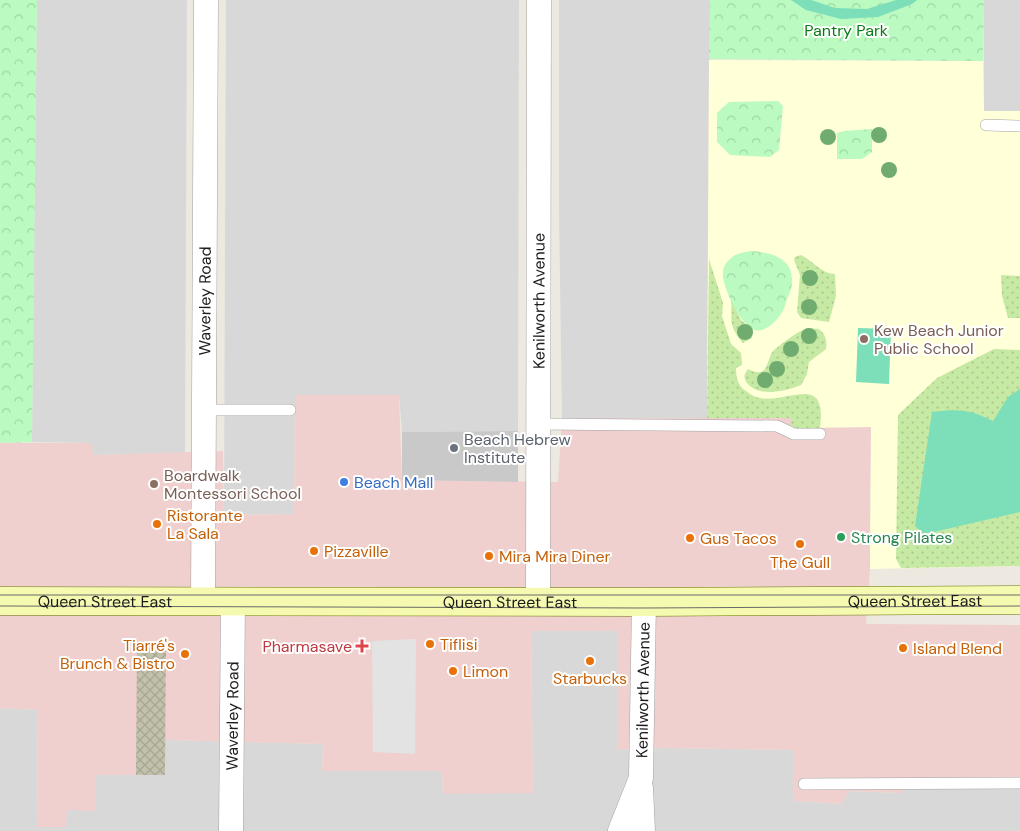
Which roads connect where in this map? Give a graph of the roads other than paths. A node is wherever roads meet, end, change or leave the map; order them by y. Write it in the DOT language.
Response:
graph roads {
  1 [pos="206,0"];
  2 [pos="539,0"];
  3 [pos="986,125"];
  4 [pos="1020,126"];
  5 [pos="204,410"];
  6 [pos="290,410"];
  7 [pos="539,424"];
  8 [pos="820,434"];
  9 [pos="1020,600"];
  10 [pos="0,601"];
  11 [pos="203,601"];
  12 [pos="233,601"];
  13 [pos="538,601"];
  14 [pos="644,602"];
  15 [pos="641,778"];
  16 [pos="1020,783"];
  17 [pos="804,784"];
  18 [pos="231,831"];
  19 [pos="620,831"];
  20 [pos="643,831"];
  1 -- 5 [label="street, Waverley Road"];
  2 -- 7 [label="street, Kenilworth Avenue"];
  3 -- 4 [label="lane"];
  5 -- 6 [label="lane"];
  5 -- 11 [label="street, Waverley Road"];
  7 -- 8 [label="lane"];
  7 -- 13 [label="street, Kenilworth Avenue"];
  9 -- 14 [label="main road, Queen Street East"];
  10 -- 11 [label="main road, Queen Street East"];
  11 -- 12 [label="main road, Queen Street East"];
  12 -- 13 [label="main road, Queen Street East"];
  12 -- 18 [label="street, Waverley Road"];
  13 -- 14 [label="main road, Queen Street East"];
  14 -- 15 [label="street, Kenilworth Avenue"];
  15 -- 19 [label="street, Kenilworth Avenue"];
  15 -- 20 [label="street, Kenilworth Avenue"];
  16 -- 17 [label="lane"];
}
